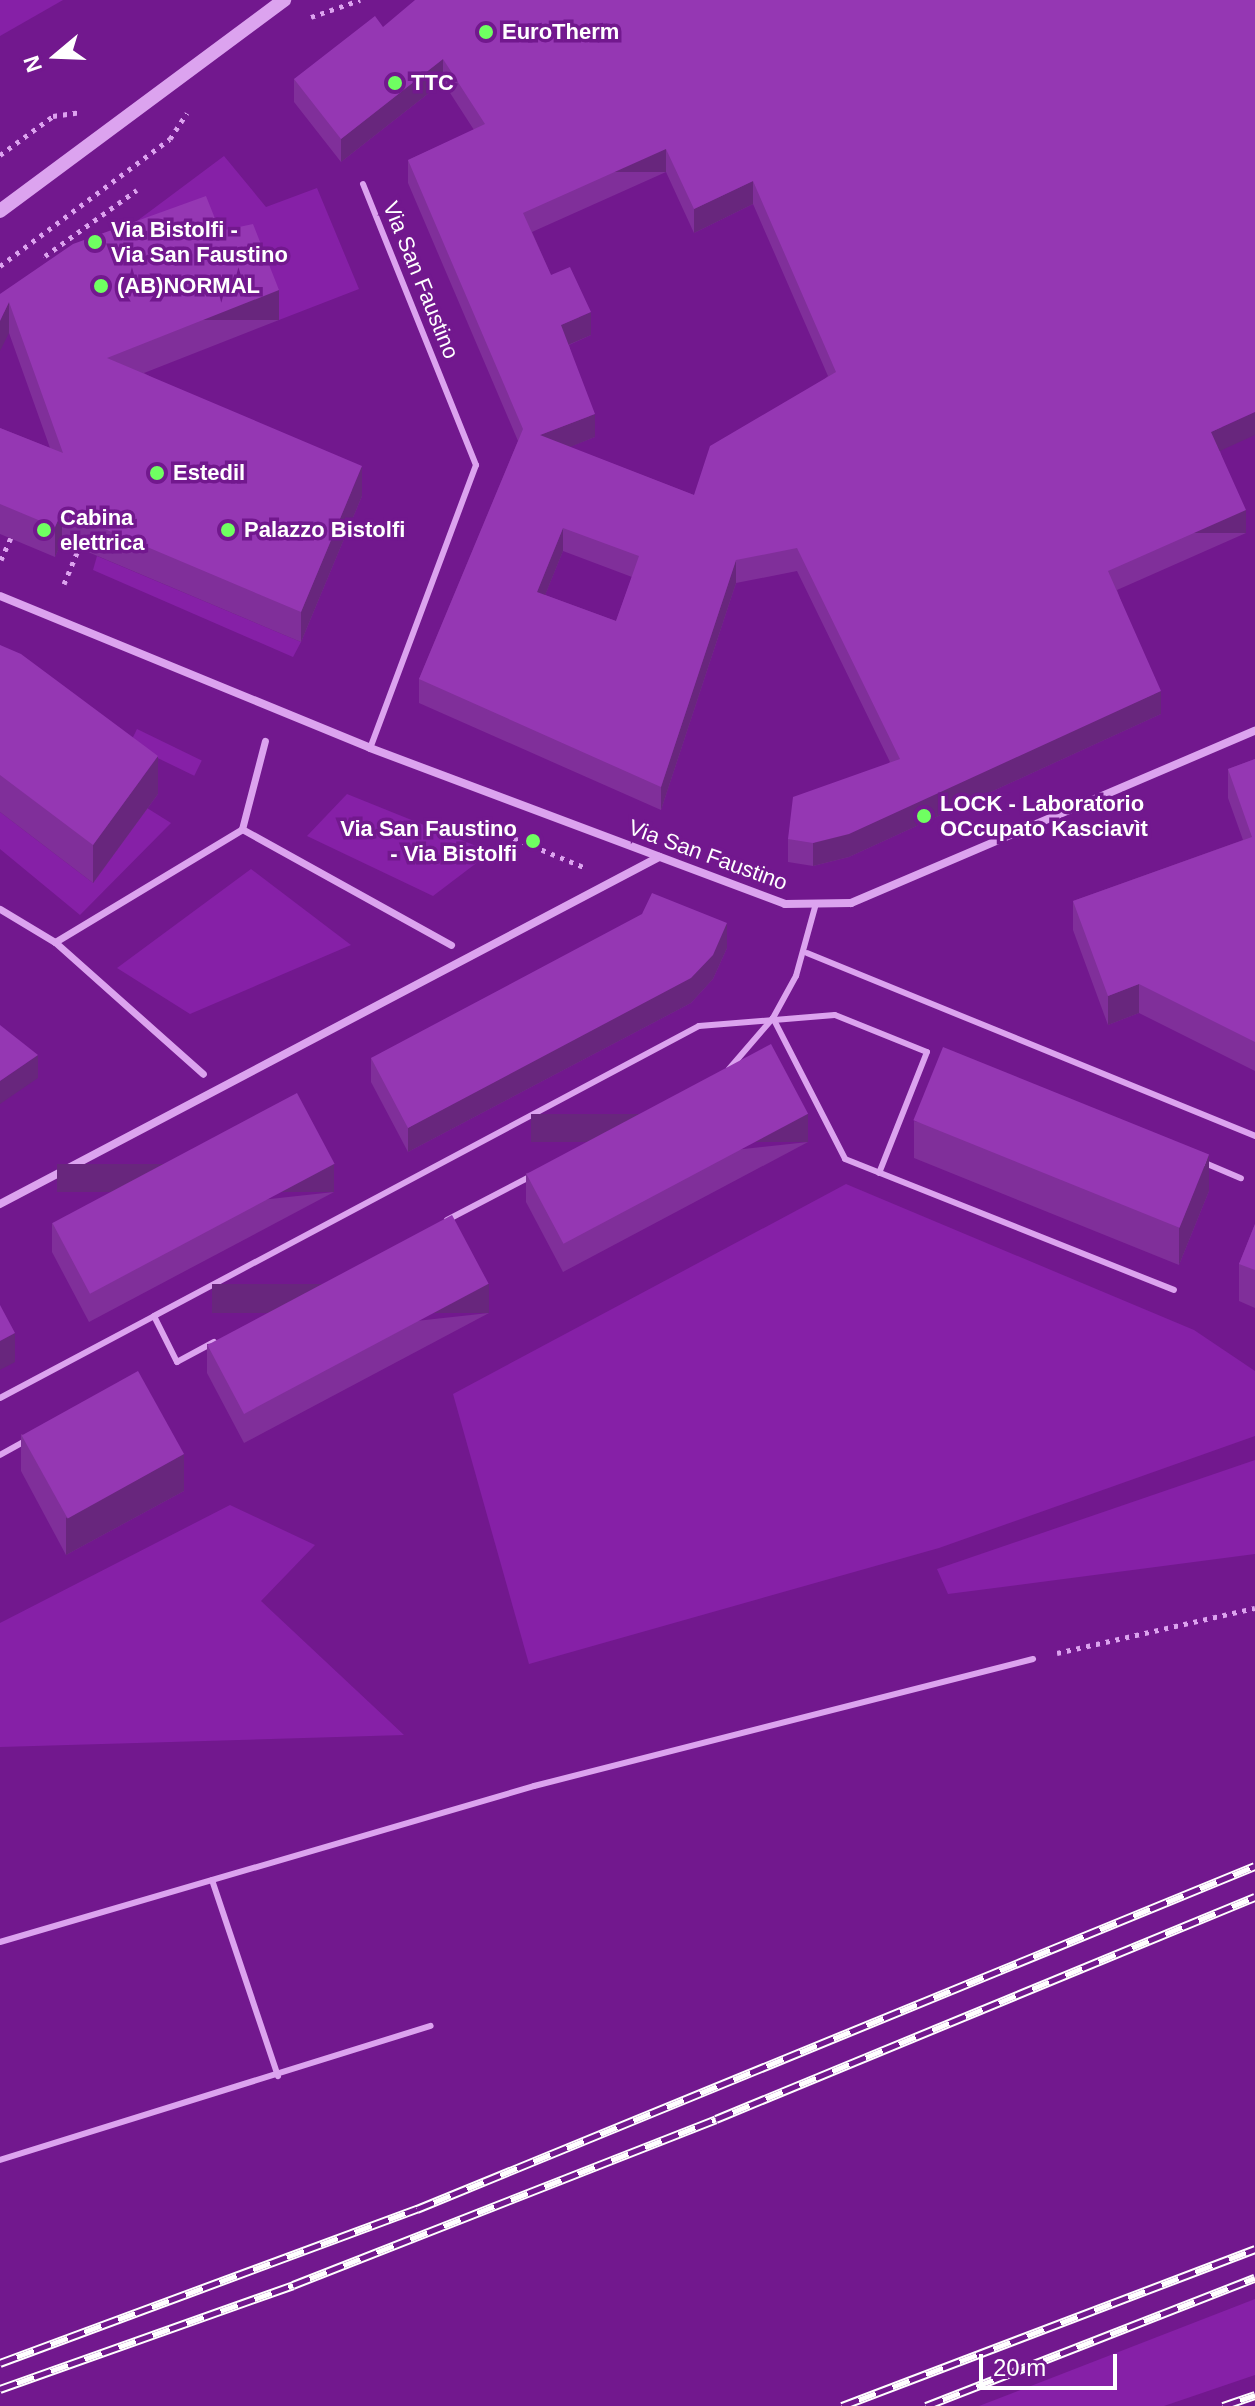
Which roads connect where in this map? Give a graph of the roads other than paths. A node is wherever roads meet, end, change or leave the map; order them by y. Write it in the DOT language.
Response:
graph roads {
  1 [pos="284,0"];
  2 [pos="363,184"];
  3 [pos="0,211"];
  4 [pos="0,596"];
  5 [pos="1255,731"];
  6 [pos="265,741"];
  7 [pos="370,748"];
  8 [pos="242,829"];
  9 [pos="659,857"];
  10 [pos="815,907"];
  11 [pos="0,909"];
  12 [pos="55,942"];
  13 [pos="451,945"];
  14 [pos="807,953"];
  15 [pos="773,1018"];
  16 [pos="927,1052"];
  17 [pos="941,1057"];
  18 [pos="203,1074"];
  19 [pos="723,1075"];
  20 [pos="1255,1136"];
  21 [pos="1198,1161"];
  22 [pos="541,1171"];
  23 [pos="879,1173"];
  24 [pos="1241,1178"];
  25 [pos="0,1204"];
  26 [pos="443,1222"];
  27 [pos="1174,1290"];
  28 [pos="154,1316"];
  29 [pos="219,1339"];
  30 [pos="0,1398"];
  31 [pos="38,1434"];
  32 [pos="0,1455"];
  33 [pos="1033,1659"];
  34 [pos="212,1880"];
  35 [pos="0,1942"];
  36 [pos="431,2026"];
  37 [pos="278,2076"];
  38 [pos="0,2160"];
  1 -- 3 [label="street"];
  2 -- 7 [label="lane, Via San Faustino"];
  4 -- 7 [label="street, Via San Faustino"];
  5 -- 10 [label="street, Via San Faustino"];
  6 -- 8 [label="street"];
  7 -- 9 [label="street, Via San Faustino"];
  8 -- 12 [label="street"];
  8 -- 13 [label="street"];
  9 -- 10 [label="street, Via San Faustino"];
  9 -- 25 [label="street"];
  10 -- 14 [label="lane"];
  11 -- 12 [label="street"];
  12 -- 18 [label="street"];
  14 -- 15 [label="lane"];
  14 -- 20 [label="lane"];
  15 -- 16 [label="lane"];
  15 -- 19 [label="lane"];
  15 -- 23 [label="lane"];
  15 -- 28 [label="lane"];
  16 -- 17 [label="lane"];
  16 -- 23 [label="lane"];
  21 -- 24 [label="lane"];
  22 -- 26 [label="lane"];
  23 -- 27 [label="lane"];
  28 -- 29 [label="lane"];
  28 -- 30 [label="lane"];
  31 -- 32 [label="lane"];
  33 -- 34 [label="lane"];
  34 -- 35 [label="lane"];
  34 -- 37 [label="lane"];
  36 -- 37 [label="lane"];
  37 -- 38 [label="lane"];
}
